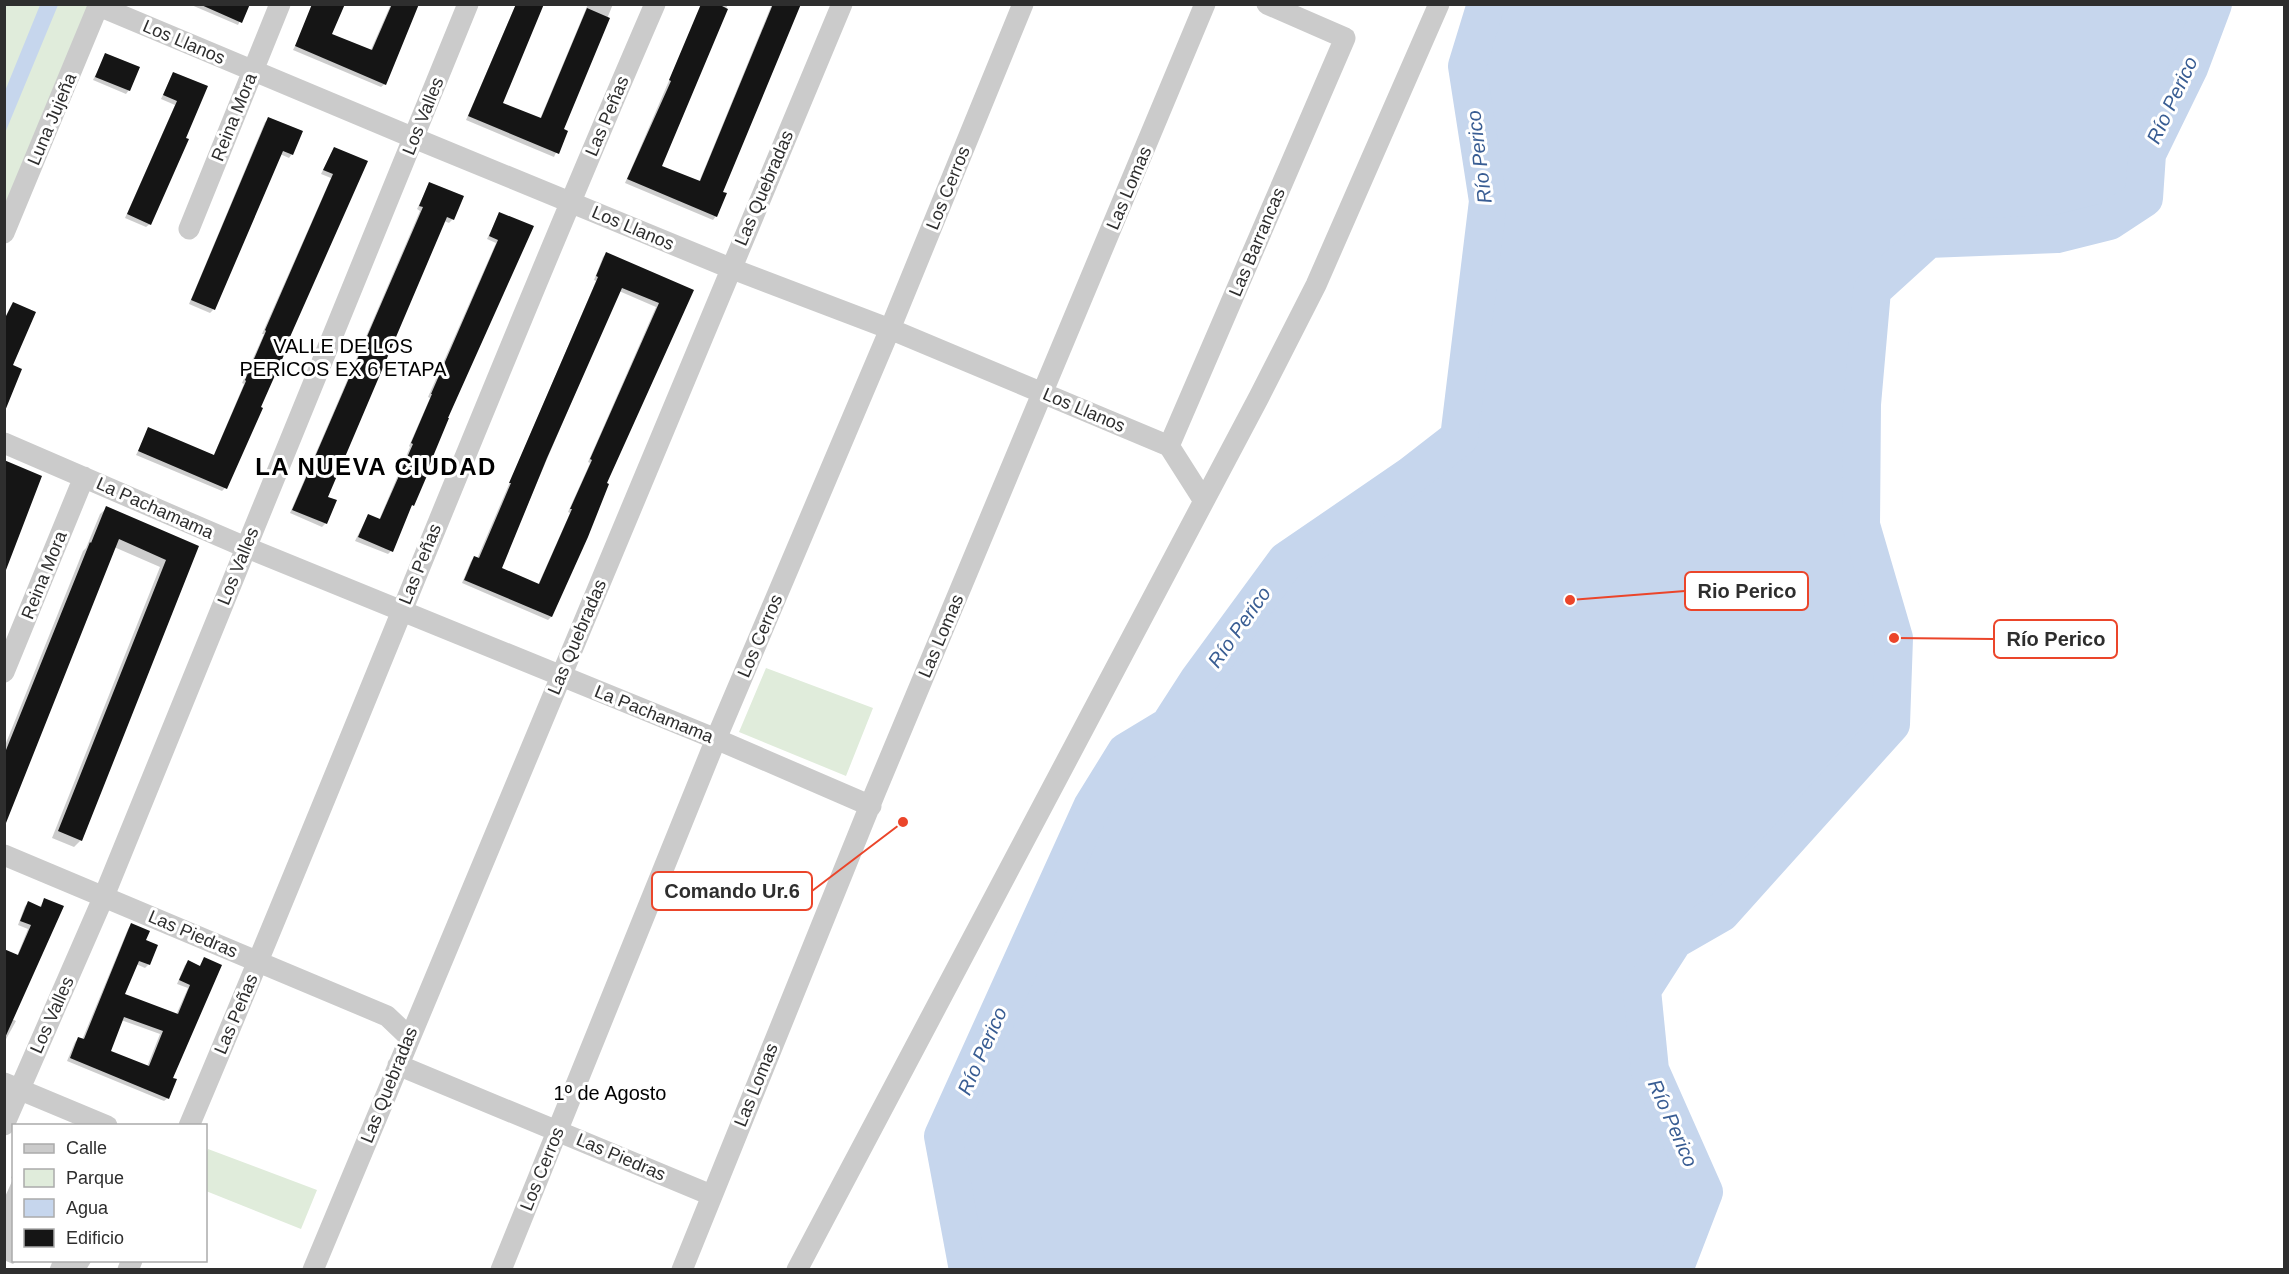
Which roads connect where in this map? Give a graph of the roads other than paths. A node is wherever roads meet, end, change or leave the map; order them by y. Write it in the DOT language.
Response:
graph roads {
  1 [pos="280,4"];
  2 [pos="468,4"];
  3 [pos="655,4"];
  4 [pos="842,4"];
  5 [pos="1023,4"];
  6 [pos="1205,4"];
  7 [pos="1267,4"];
  8 [pos="1439,4"];
  9 [pos="99,5"];
  10 [pos="253,70"];
  11 [pos="414,138"];
  12 [pos="570,201"];
  13 [pos="189,229"];
  14 [pos="4,233"];
  15 [pos="730,268"];
  16 [pos="890,329"];
  17 [pos="1044,393"];
  18 [pos="4,443"];
  19 [pos="1169,446"];
  20 [pos="84,477"];
  21 [pos="1204,501"];
  22 [pos="245,547"];
  23 [pos="401,612"];
  24 [pos="4,672"];
  25 [pos="561,676"];
  26 [pos="716,739"];
  27 [pos="871,806"];
  28 [pos="4,855"];
  29 [pos="104,896"];
  30 [pos="259,961"];
  31 [pos="408,1037"];
  32 [pos="398,1065"];
  33 [pos="12,1087"];
  34 [pos="104,1124"];
  35 [pos="189,1124"];
  36 [pos="4,1125"];
  37 [pos="558,1130"];
  38 [pos="711,1195"];
  39 [pos="313,1269"];
  40 [pos="501,1269"];
  41 [pos="681,1269"];
  42 [pos="797,1269"];
  1 -- 10 [label="street, Reina Mora"];
  2 -- 11 [label="street, Los Valles"];
  3 -- 12 [label="street, Las Peñas"];
  4 -- 15 [label="street, Las Quebradas"];
  5 -- 16 [label="street, Los Cerros"];
  6 -- 17 [label="street, Las Lomas"];
  7 -- 19 [label="street, Las Barrancas"];
  8 -- 21 [label="street"];
  9 -- 10 [label="street, Los Llanos"];
  9 -- 14 [label="street, Luna Jujeña"];
  10 -- 11 [label="street, Los Llanos"];
  10 -- 13 [label="street, Reina Mora"];
  11 -- 12 [label="street, Los Llanos"];
  11 -- 22 [label="street, Los Valles"];
  12 -- 15 [label="street, Los Llanos"];
  12 -- 23 [label="street, Las Peñas"];
  15 -- 16 [label="street, Los Llanos"];
  15 -- 25 [label="street, Las Quebradas"];
  16 -- 17 [label="street, Los Llanos"];
  16 -- 26 [label="street, Los Cerros"];
  17 -- 19 [label="street, Los Llanos"];
  17 -- 27 [label="street, Las Lomas"];
  18 -- 20 [label="street, La Pachamama"];
  19 -- 21 [label="street"];
  20 -- 22 [label="street, La Pachamama"];
  20 -- 24 [label="street, Reina Mora"];
  21 -- 42 [label="street"];
  22 -- 23 [label="street, La Pachamama"];
  22 -- 29 [label="street, Los Valles"];
  23 -- 25 [label="street, La Pachamama"];
  23 -- 30 [label="street, Las Peñas"];
  25 -- 26 [label="street, La Pachamama"];
  25 -- 31 [label="street, Las Quebradas"];
  26 -- 27 [label="street, La Pachamama"];
  26 -- 37 [label="street, Los Cerros"];
  27 -- 38 [label="street, Las Lomas"];
  28 -- 29 [label="street, Las Piedras"];
  29 -- 30 [label="street, Las Piedras"];
  29 -- 33 [label="street, Los Valles"];
  30 -- 31 [label="street, Las Piedras"];
  30 -- 35 [label="street, Las Peñas"];
  31 -- 32 [label="street, Las Quebradas"];
  32 -- 37 [label="street, Las Piedras"];
  32 -- 39 [label="street, Las Quebradas"];
  33 -- 34 [label="street"];
  33 -- 36 [label="street, Los Valles"];
  37 -- 38 [label="street, Las Piedras"];
  37 -- 40 [label="street, Los Cerros"];
  38 -- 41 [label="street, Las Lomas"];
}
